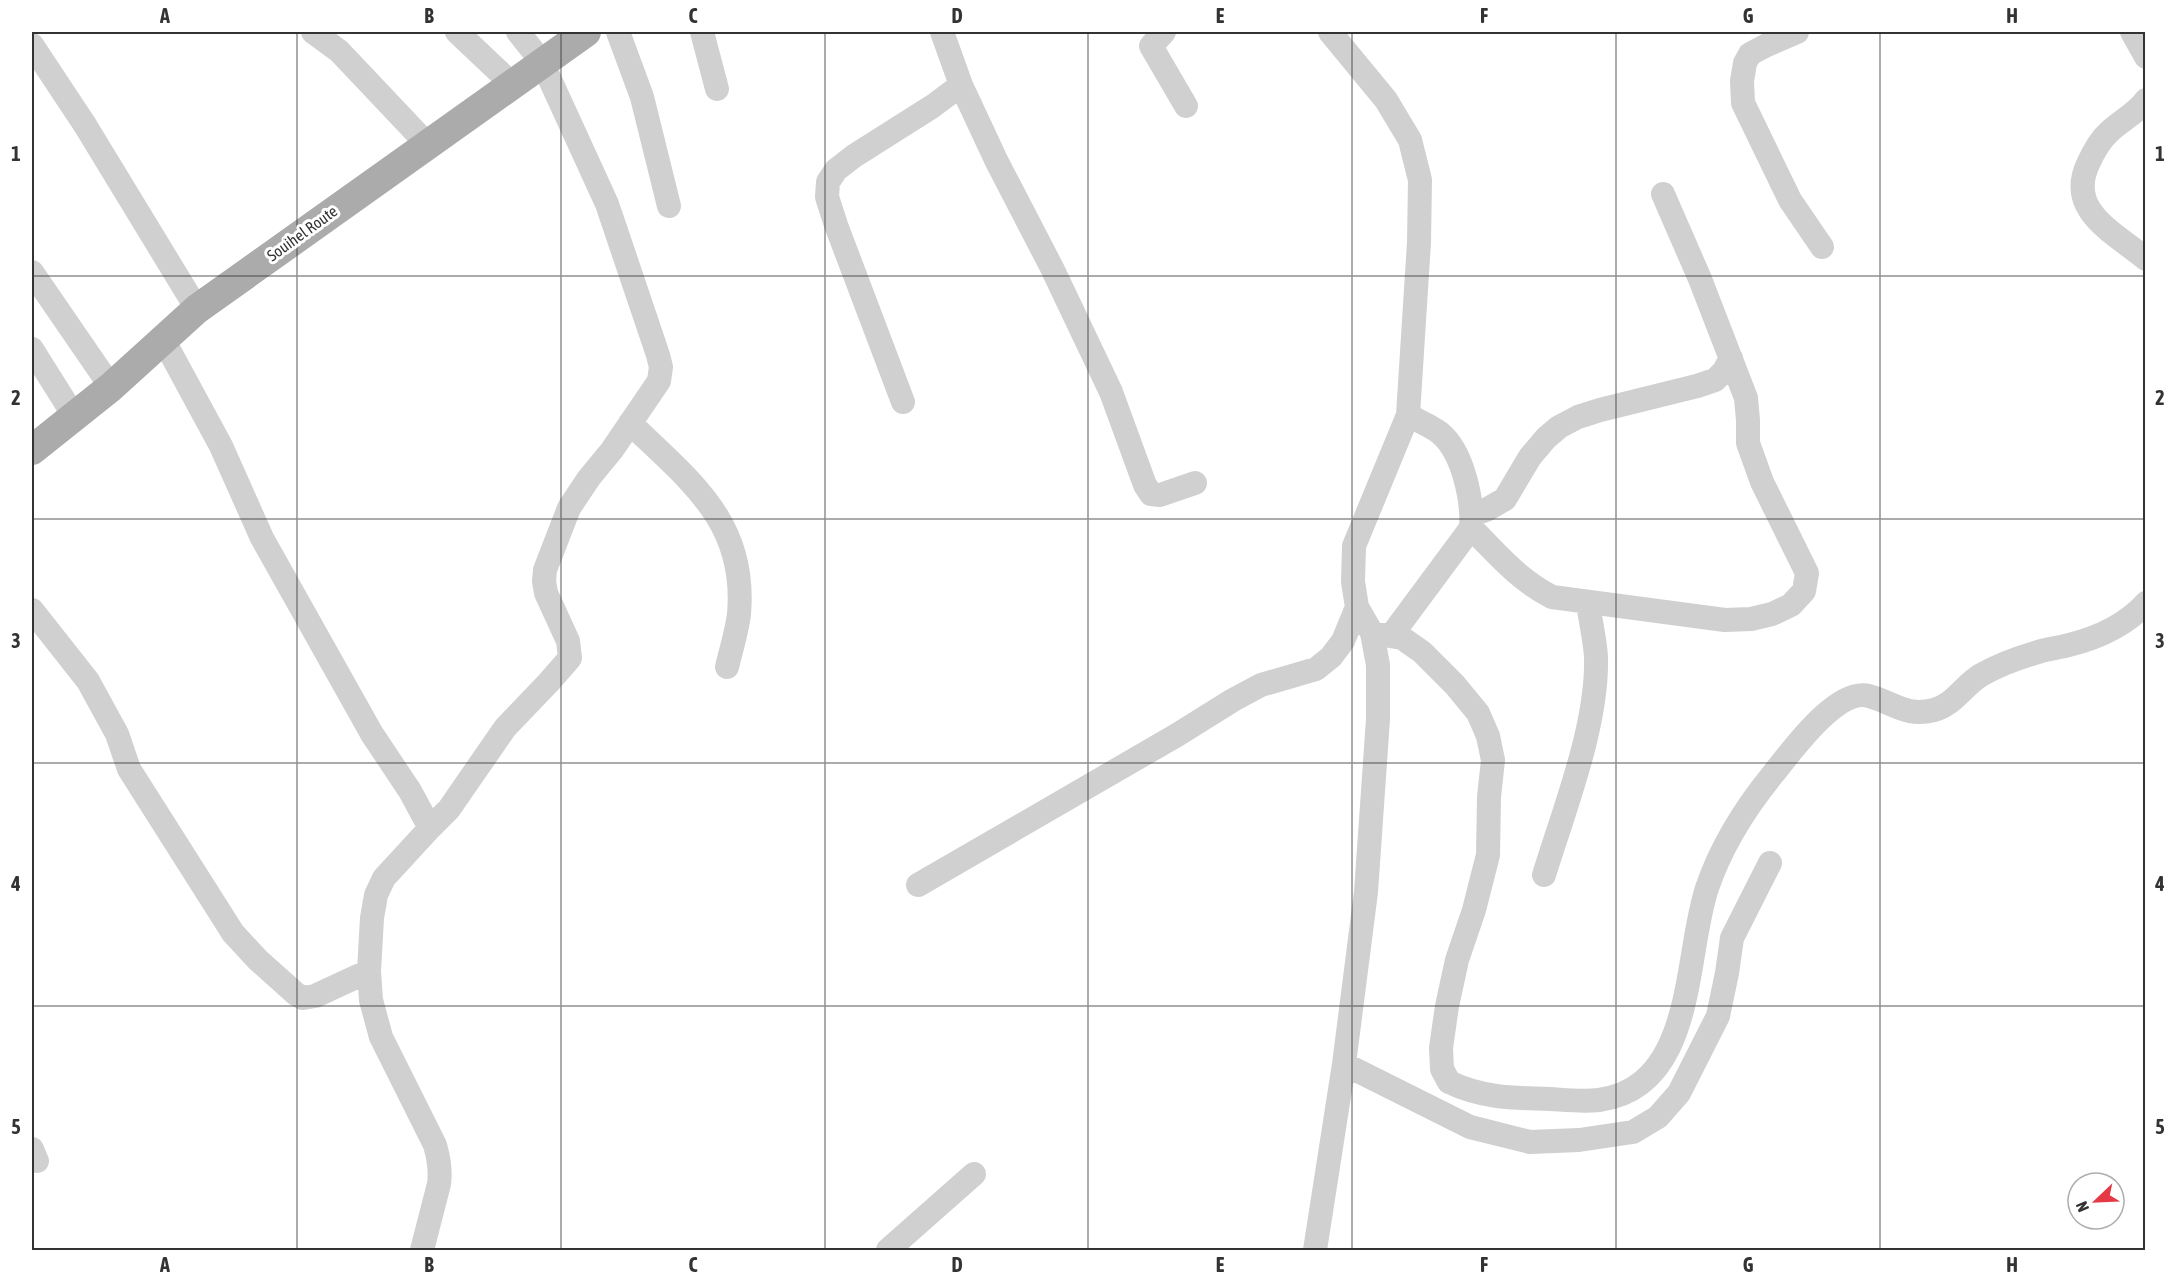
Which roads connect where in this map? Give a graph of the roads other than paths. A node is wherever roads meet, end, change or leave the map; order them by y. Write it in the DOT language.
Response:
graph roads {
  1 [pos="313,32"];
  2 [pos="457,32"];
  3 [pos="518,32"];
  4 [pos="586,32"];
  5 [pos="618,32"];
  6 [pos="702,32"];
  7 [pos="942,32"];
  8 [pos="1164,32"];
  9 [pos="1330,32"];
  10 [pos="1797,32"];
  11 [pos="2132,32"];
  12 [pos="32,45"];
  13 [pos="2145,57"];
  14 [pos="542,62"];
  15 [pos="512,84"];
  16 [pos="961,85"];
  17 [pos="717,89"];
  18 [pos="2145,99"];
  19 [pos="1186,106"];
  20 [pos="427,144"];
  21 [pos="1663,194"];
  22 [pos="669,206"];
  23 [pos="1821,247"];
  24 [pos="2145,259"];
  25 [pos="32,272"];
  26 [pos="196,309"];
  27 [pos="163,339"];
  28 [pos="32,349"];
  29 [pos="1731,358"];
  30 [pos="111,387"];
  31 [pos="903,402"];
  32 [pos="1408,415"];
  33 [pos="74,416"];
  34 [pos="630,423"];
  35 [pos="32,450"];
  36 [pos="1195,483"];
  37 [pos="1471,522"];
  38 [pos="1588,602"];
  39 [pos="2145,603"];
  40 [pos="1357,607"];
  41 [pos="32,610"];
  42 [pos="1382,635"];
  43 [pos="727,667"];
  44 [pos="430,828"];
  45 [pos="1770,863"];
  46 [pos="1544,875"];
  47 [pos="918,885"];
  48 [pos="369,971"];
  49 [pos="1344,1064"];
  50 [pos="974,1174"];
  51 [pos="422,1251"];
  52 [pos="888,1251"];
  53 [pos="1315,1251"];
  1 -- 20 [label="street"];
  2 -- 15 [label="street"];
  3 -- 14 [label="street"];
  4 -- 14 [label="main road, Souihel Route"];
  5 -- 22 [label="street"];
  6 -- 17 [label="street"];
  7 -- 16 [label="street"];
  8 -- 19 [label="street"];
  9 -- 32 [label="street"];
  10 -- 23 [label="street"];
  11 -- 13 [label="street"];
  12 -- 26 [label="street"];
  14 -- 15 [label="main road, Souihel Route"];
  14 -- 34 [label="street"];
  15 -- 20 [label="main road, Souihel Route"];
  16 -- 31 [label="street"];
  16 -- 36 [label="street"];
  18 -- 24 [label="street"];
  20 -- 26 [label="main road, Souihel Route"];
  21 -- 29 [label="street"];
  25 -- 30 [label="street"];
  26 -- 27 [label="main road, Souihel Route"];
  27 -- 30 [label="main road, Souihel Route"];
  27 -- 44 [label="street"];
  28 -- 33 [label="street"];
  29 -- 37 [label="street"];
  29 -- 38 [label="street"];
  30 -- 33 [label="main road, Souihel Route"];
  32 -- 37 [label="street"];
  32 -- 40 [label="street"];
  33 -- 35 [label="main road, Souihel Route"];
  34 -- 43 [label="street"];
  34 -- 44 [label="street"];
  37 -- 38 [label="street"];
  37 -- 42 [label="street"];
  38 -- 46 [label="street"];
  39 -- 42 [label="street"];
  40 -- 42 [label="street"];
  40 -- 47 [label="street"];
  41 -- 48 [label="street"];
  42 -- 49 [label="street"];
  44 -- 48 [label="street"];
  45 -- 49 [label="street"];
  48 -- 51 [label="street"];
  49 -- 53 [label="street"];
  50 -- 52 [label="street"];
}
